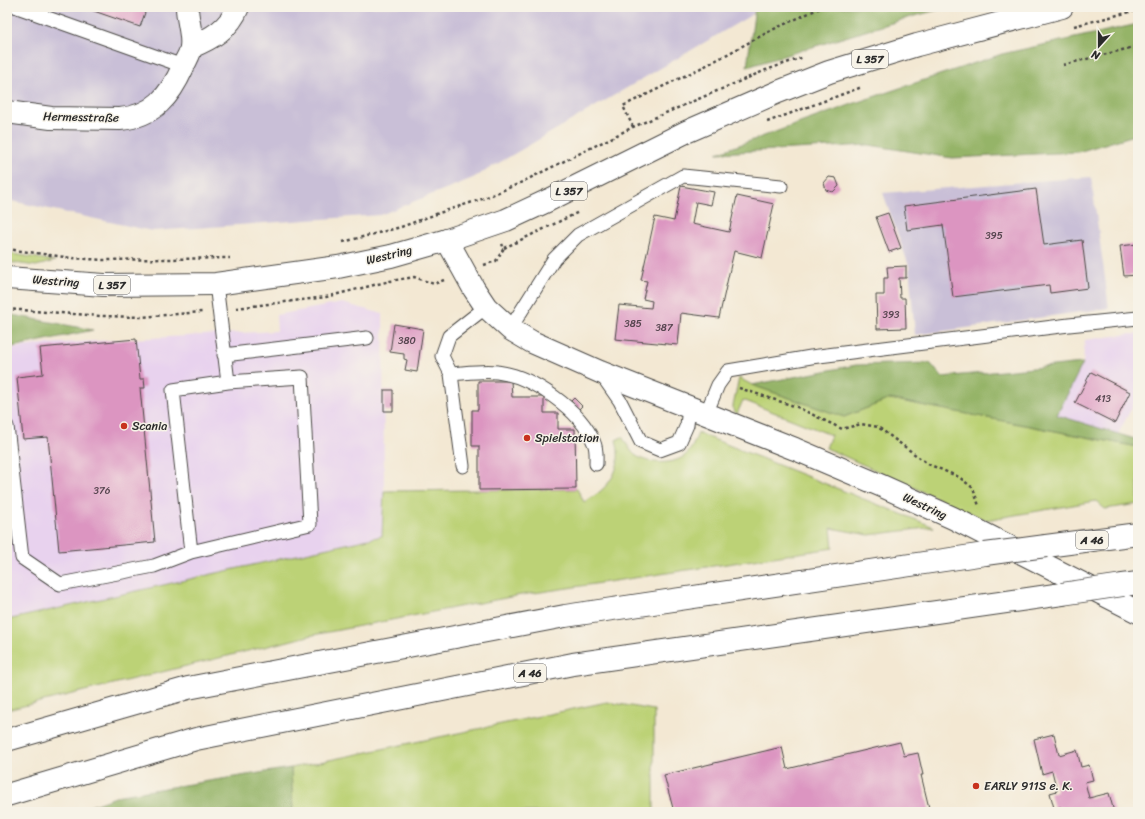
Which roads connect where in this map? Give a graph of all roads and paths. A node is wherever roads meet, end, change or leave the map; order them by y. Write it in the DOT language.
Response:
graph roads {
  1 [pos="17,7"];
  2 [pos="187,7"];
  3 [pos="238,7"];
  4 [pos="822,7"];
  5 [pos="1062,7"];
  6 [pos="1138,10"];
  7 [pos="1071,27"];
  8 [pos="1138,46"];
  9 [pos="187,57"];
  10 [pos="1063,64"];
  11 [pos="863,86"];
  12 [pos="7,112"];
  13 [pos="761,125"];
  14 [pos="781,186"];
  15 [pos="582,211"];
  16 [pos="447,240"];
  17 [pos="336,243"];
  18 [pos="504,248"];
  19 [pos="7,250"];
  20 [pos="236,258"];
  21 [pos="7,278"];
  22 [pos="216,284"];
  23 [pos="486,308"];
  24 [pos="1138,318"];
  25 [pos="510,329"];
  26 [pos="366,338"];
  27 [pos="224,355"];
  28 [pos="600,372"];
  29 [pos="451,374"];
  30 [pos="228,382"];
  31 [pos="718,385"];
  32 [pos="697,411"];
  33 [pos="7,426"];
  34 [pos="596,464"];
  35 [pos="463,466"];
  36 [pos="982,533"];
  37 [pos="1138,534"];
  38 [pos="191,552"];
  39 [pos="1130,584"];
  40 [pos="1138,612"];
  41 [pos="7,740"];
  42 [pos="7,795"];
  1 -- 9 [label="lane"];
  2 -- 9 [label="main road"];
  3 -- 9 [label="main road"];
  4 -- 17 [label="path"];
  5 -- 16 [label="main road, L 357"];
  6 -- 7 [label="path"];
  8 -- 10 [label="path"];
  9 -- 12 [label="main road, Hermesstraße"];
  11 -- 13 [label="path"];
  14 -- 25 [label="lane"];
  15 -- 18 [label="path"];
  16 -- 22 [label="main road, Westring / L 357"];
  16 -- 23 [label="main road, Westring"];
  19 -- 20 [label="path"];
  21 -- 22 [label="main road, Westring / L 357"];
  22 -- 27 [label="lane"];
  23 -- 25 [label="main road, Westring"];
  23 -- 29 [label="lane"];
  24 -- 31 [label="lane"];
  25 -- 28 [label="main road, Westring"];
  26 -- 27 [label="lane"];
  27 -- 30 [label="lane"];
  28 -- 32 [label="main road, Westring"];
  28 -- 32 [label="lane"];
  29 -- 34 [label="lane"];
  29 -- 35 [label="lane"];
  30 -- 38 [label="lane"];
  30 -- 38 [label="lane"];
  31 -- 32 [label="lane"];
  31 -- 36 [label="path"];
  32 -- 36 [label="main road, Westring"];
  33 -- 38 [label="lane"];
  36 -- 40 [label="main road, Westring"];
  37 -- 41 [label="main road, A 46, bridge"];
  39 -- 42 [label="main road, A 46, bridge"];
}
